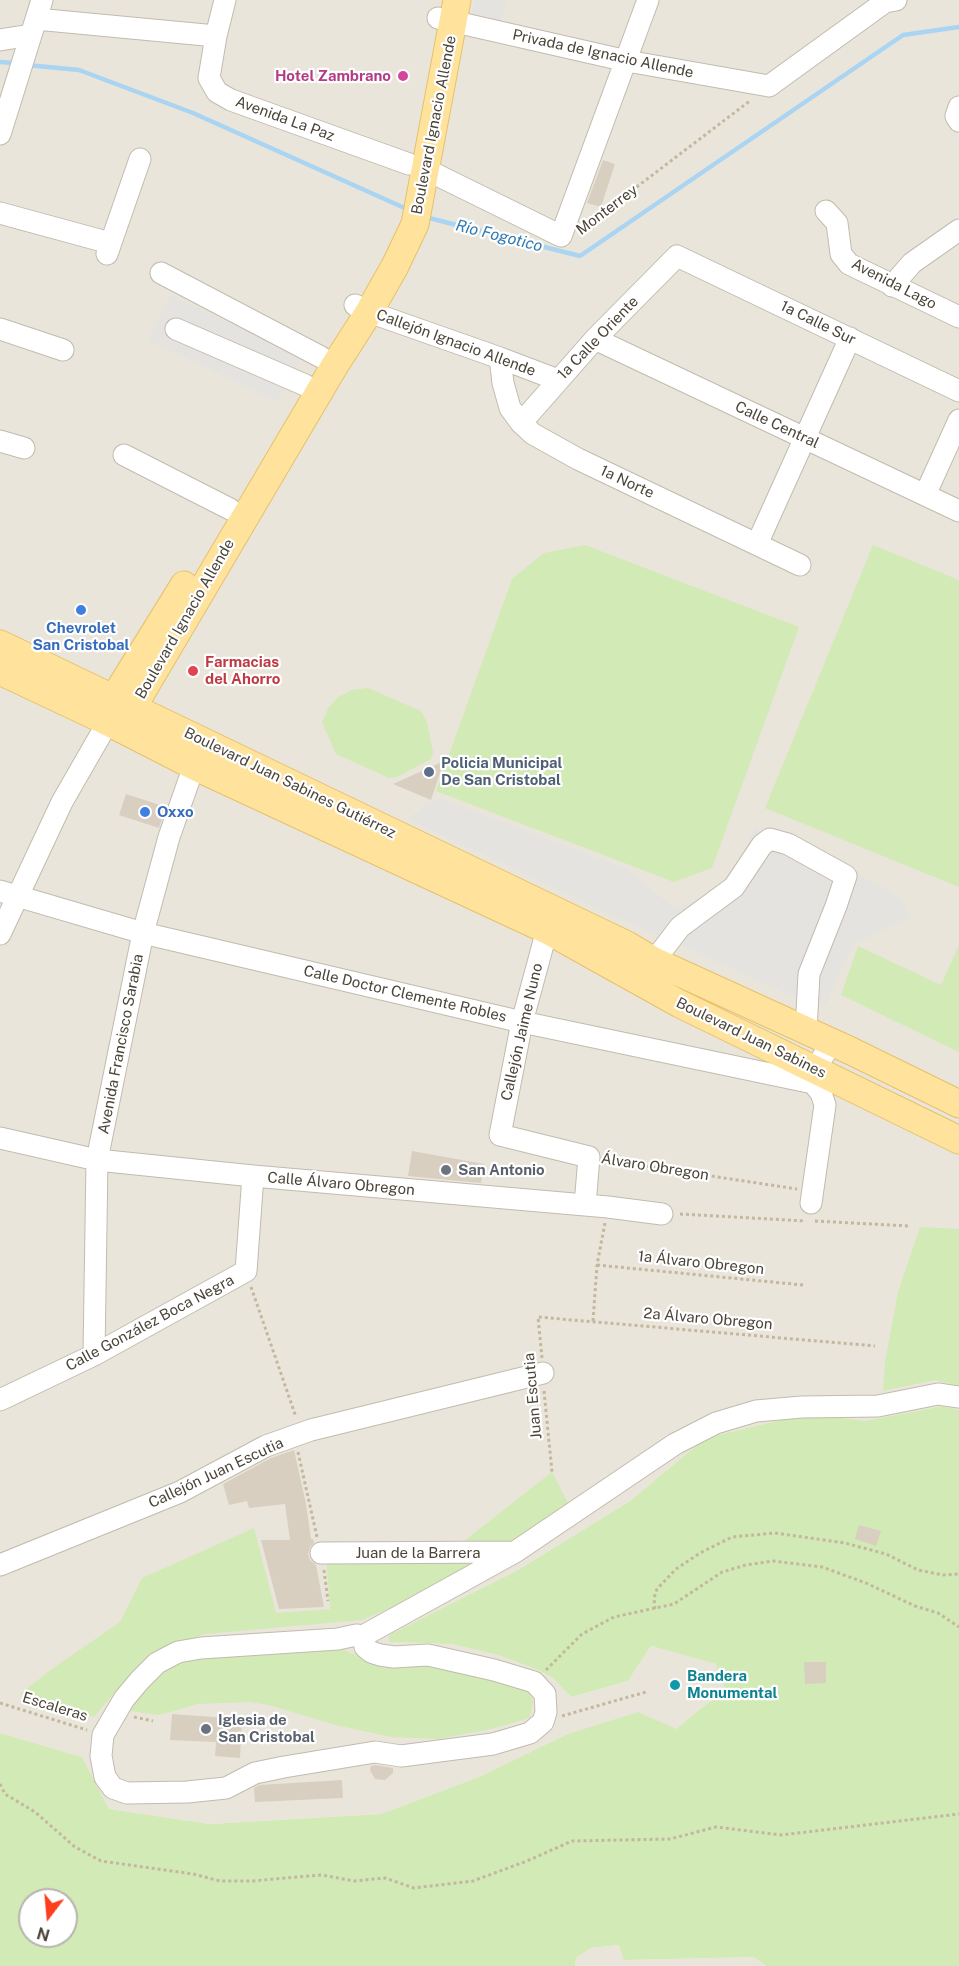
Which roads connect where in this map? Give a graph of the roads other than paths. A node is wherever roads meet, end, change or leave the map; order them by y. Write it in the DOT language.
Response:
graph roads {
  1 [pos="225,0"];
  2 [pos="648,0"];
  3 [pos="889,1"];
  4 [pos="448,10"];
  5 [pos="35,24"];
  6 [pos="216,36"];
  7 [pos="0,40"];
  8 [pos="627,61"];
  9 [pos="959,107"];
  10 [pos="959,121"];
  11 [pos="0,134"];
  12 [pos="140,159"];
  13 [pos="416,173"];
  14 [pos="826,211"];
  15 [pos="0,213"];
  16 [pos="959,230"];
  17 [pos="678,255"];
  18 [pos="160,273"];
  19 [pos="892,285"];
  20 [pos="362,309"];
  21 [pos="959,317"];
  22 [pos="0,329"];
  23 [pos="176,329"];
  24 [pos="850,338"];
  25 [pos="595,339"];
  26 [pos="63,350"];
  27 [pos="321,357"];
  28 [pos="500,358"];
  29 [pos="558,380"];
  30 [pos="305,384"];
  31 [pos="959,391"];
  32 [pos="959,420"];
  33 [pos="521,423"];
  34 [pos="806,438"];
  35 [pos="0,441"];
  36 [pos="24,448"];
  37 [pos="124,455"];
  38 [pos="924,495"];
  39 [pos="230,509"];
  40 [pos="959,511"];
  41 [pos="757,544"];
  42 [pos="800,565"];
  43 [pos="0,644"];
  44 [pos="0,671"];
  45 [pos="118,709"];
  46 [pos="200,755"];
  47 [pos="9,893"];
  48 [pos="580,924"];
  49 [pos="547,930"];
  50 [pos="143,933"];
  51 [pos="0,934"];
  52 [pos="654,961"];
  53 [pos="522,1022"];
  54 [pos="806,1031"];
  55 [pos="831,1042"];
  56 [pos="814,1077"];
  57 [pos="959,1104"];
  58 [pos="500,1135"];
  59 [pos="0,1138"];
  60 [pos="959,1140"];
  61 [pos="97,1160"];
  62 [pos="253,1176"];
  63 [pos="811,1197"];
  64 [pos="585,1205"];
  65 [pos="662,1214"];
  66 [pos="94,1355"];
  67 [pos="543,1373"];
  68 [pos="959,1397"];
  69 [pos="0,1400"];
  70 [pos="515,1552"];
  71 [pos="321,1553"];
  72 [pos="0,1565"];
  73 [pos="363,1636"];
  1 -- 6 [label="street, Avenida La Paz"];
  2 -- 8 [label="street"];
  3 -- 8 [label="street, Privada de Ignacio Allende"];
  4 -- 8 [label="street, Privada de Ignacio Allende"];
  4 -- 13 [label="main road, Boulevard Ignacio Allende"];
  5 -- 6 [label="street"];
  5 -- 7 [label="street"];
  5 -- 11 [label="street"];
  6 -- 13 [label="street, Avenida La Paz"];
  8 -- 13 [label="street, Monterrey"];
  9 -- 10 [label="street"];
  12 -- 15 [label="street"];
  13 -- 20 [label="main road, Boulevard Ignacio Allende"];
  14 -- 19 [label="street, Avenida Lago"];
  16 -- 19 [label="street"];
  17 -- 24 [label="street, 1a Calle Sur"];
  17 -- 25 [label="street, 1a Calle Oriente"];
  18 -- 27 [label="street"];
  19 -- 21 [label="street, Avenida Lago"];
  20 -- 27 [label="main road, Boulevard Ignacio Allende"];
  20 -- 28 [label="street, Callejón Ignacio Allende"];
  20 -- 45 [label="main road, Boulevard Ignacio Allende"];
  22 -- 26 [label="street"];
  23 -- 30 [label="street"];
  24 -- 31 [label="street, 1a Calle Sur"];
  24 -- 34 [label="street"];
  25 -- 29 [label="street, 1a Calle Oriente"];
  25 -- 34 [label="street, Calle Central"];
  27 -- 30 [label="main road, Boulevard Ignacio Allende"];
  28 -- 29 [label="street, Callejón Ignacio Allende"];
  28 -- 33 [label="street, 1a Norte"];
  29 -- 33 [label="street, 1a Calle Oriente"];
  30 -- 39 [label="main road, Boulevard Ignacio Allende"];
  32 -- 38 [label="street"];
  33 -- 41 [label="street, 1a Norte"];
  34 -- 38 [label="street, Calle Central"];
  34 -- 41 [label="street"];
  35 -- 36 [label="street"];
  37 -- 39 [label="street"];
  38 -- 40 [label="street, Calle Central"];
  39 -- 45 [label="main road, Boulevard Ignacio Allende"];
  41 -- 42 [label="street, 1a Norte"];
  43 -- 45 [label="main road, Boulevard Juan Sabines Gutiérrez"];
  44 -- 45 [label="main road, Boulevard Juan Sabines Gutiérrez"];
  45 -- 46 [label="main road, Boulevard Juan Sabines Gutiérrez"];
  45 -- 47 [label="street"];
  46 -- 48 [label="main road, Boulevard Juan Sabines Gutiérrez"];
  46 -- 49 [label="main road, Boulevard Juan Sabines Gutiérrez"];
  46 -- 50 [label="street, Avenida Francisco Sarabia"];
  47 -- 50 [label="street, Calle Doctor Clemente Robles"];
  47 -- 51 [label="street"];
  48 -- 52 [label="main road, Boulevard Juan Sabines"];
  49 -- 53 [label="street, Callejón Jaime Nuno"];
  49 -- 56 [label="main road, Boulevard Juan Sabines"];
  50 -- 53 [label="street, Calle Doctor Clemente Robles"];
  50 -- 61 [label="street, Avenida Francisco Sarabia"];
  52 -- 54 [label="main road, Boulevard Juan Sabines"];
  52 -- 54 [label="street"];
  53 -- 56 [label="street, Calle Doctor Clemente Robles"];
  53 -- 58 [label="street, Callejón Jaime Nuno"];
  54 -- 55 [label="main road, Boulevard Juan Sabines"];
  55 -- 56 [label="street"];
  55 -- 57 [label="main road, Boulevard Juan Sabines"];
  56 -- 60 [label="main road, Boulevard Juan Sabines"];
  56 -- 63 [label="street"];
  58 -- 64 [label="street, Álvaro Obregon"];
  59 -- 61 [label="street, Calle Álvaro Obregon"];
  61 -- 62 [label="street, Calle Álvaro Obregon"];
  61 -- 66 [label="street, Avenida Francisco Sarabia"];
  62 -- 64 [label="street, Calle Álvaro Obregon"];
  62 -- 66 [label="street, Calle González Boca Negra"];
  64 -- 65 [label="street, Calle Álvaro Obregon"];
  66 -- 69 [label="street, Calle González Boca Negra"];
  67 -- 72 [label="street, Callejón Juan Escutia"];
  68 -- 70 [label="street"];
  70 -- 71 [label="street, Juan de la Barrera"];
  70 -- 73 [label="street"];
  73 -- 73 [label="street"];
}
